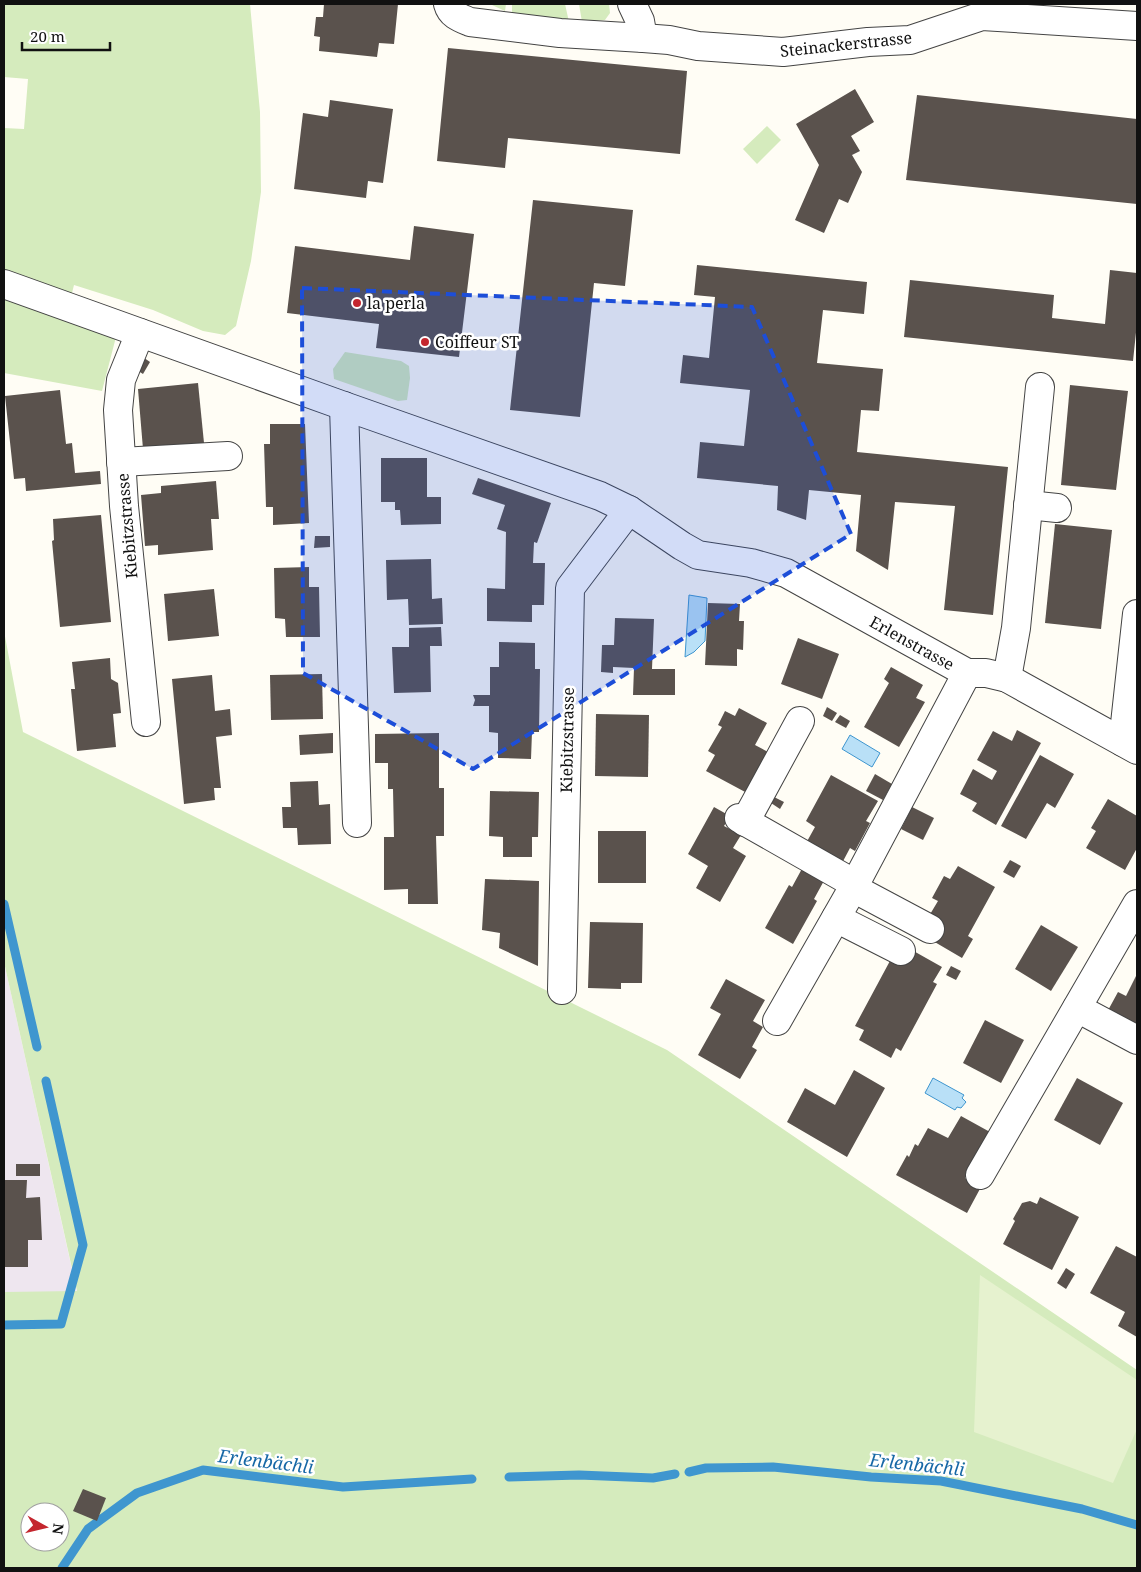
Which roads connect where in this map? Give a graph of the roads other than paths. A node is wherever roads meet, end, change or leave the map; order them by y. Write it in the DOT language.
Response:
graph roads {
  1 [pos="448,4"];
  2 [pos="632,4"];
  3 [pos="1137,26"];
  4 [pos="643,38"];
  5 [pos="4,284"];
  6 [pos="140,333"];
  7 [pos="1040,386"];
  8 [pos="344,406"];
  9 [pos="228,456"];
  10 [pos="121,462"];
  11 [pos="1028,505"];
  12 [pos="1057,508"];
  13 [pos="629,510"];
  14 [pos="1137,614"];
  15 [pos="967,673"];
  16 [pos="1007,678"];
  17 [pos="800,721"];
  18 [pos="146,722"];
  19 [pos="1130,746"];
  20 [pos="357,823"];
  21 [pos="854,886"];
  22 [pos="1137,904"];
  23 [pos="836,918"];
  24 [pos="930,929"];
  25 [pos="901,951"];
  26 [pos="562,990"];
  27 [pos="1077,1008"];
  28 [pos="777,1021"];
  29 [pos="1137,1040"];
  30 [pos="980,1175"];
  1 -- 4 [label="street, Steinackerstrasse"];
  2 -- 4 [label="street"];
  3 -- 4 [label="street, Steinackerstrasse"];
  5 -- 6 [label="street"];
  6 -- 8 [label="street"];
  6 -- 10 [label="street, Kiebitzstrasse"];
  7 -- 11 [label="street"];
  8 -- 13 [label="street"];
  8 -- 20 [label="street"];
  9 -- 10 [label="street"];
  10 -- 18 [label="street, Kiebitzstrasse"];
  11 -- 12 [label="street"];
  11 -- 16 [label="street"];
  13 -- 15 [label="street, Erlenstrasse"];
  13 -- 26 [label="street, Kiebitzstrasse"];
  14 -- 19 [label="street"];
  15 -- 16 [label="street, Erlenstrasse"];
  15 -- 21 [label="street"];
  16 -- 19 [label="street, Erlenstrasse"];
  17 -- 21 [label="street"];
  21 -- 23 [label="street"];
  21 -- 24 [label="street"];
  22 -- 27 [label="street"];
  23 -- 25 [label="street"];
  23 -- 28 [label="street"];
  27 -- 29 [label="street"];
  27 -- 30 [label="street"];
}
